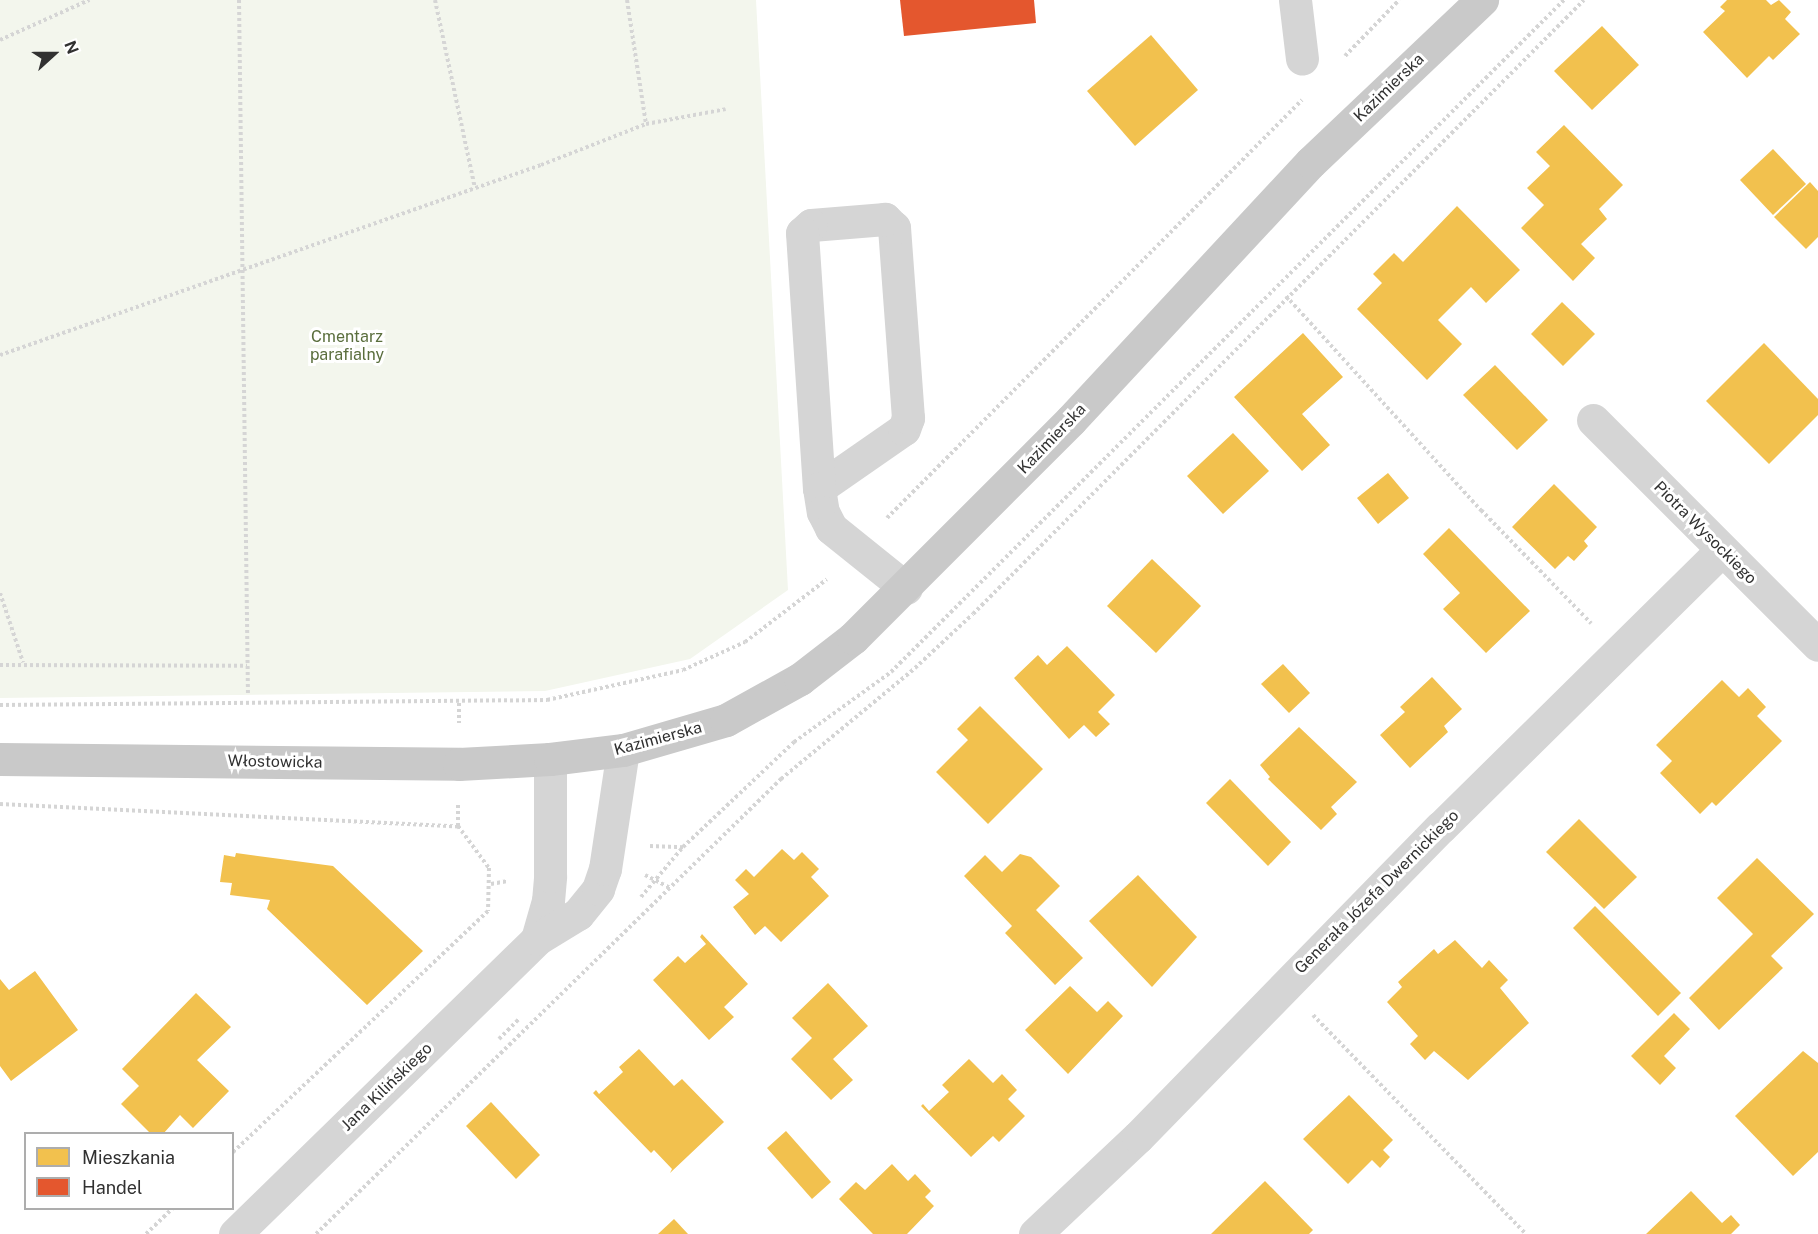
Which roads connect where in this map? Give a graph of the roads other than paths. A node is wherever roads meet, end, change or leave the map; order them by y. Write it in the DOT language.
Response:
graph roads {
  1 [pos="1294,0"];
  2 [pos="1482,0"];
  3 [pos="1302,59"];
  4 [pos="1593,420"];
  5 [pos="819,488"];
  6 [pos="1721,550"];
  7 [pos="906,588"];
  8 [pos="1818,645"];
  9 [pos="623,750"];
  10 [pos="0,759"];
  11 [pos="550,759"];
  12 [pos="537,939"];
  13 [pos="235,1234"];
  14 [pos="1035,1234"];
  1 -- 3 [label="street"];
  2 -- 7 [label="main road, Kazimierska"];
  4 -- 6 [label="street, Piotra Wysockiego"];
  5 -- 5 [label="street"];
  5 -- 7 [label="street"];
  6 -- 8 [label="street, Piotra Wysockiego"];
  6 -- 14 [label="street, Generała Józefa Dwernickiego"];
  7 -- 9 [label="main road, Kazimierska"];
  9 -- 11 [label="main road, Kazimierska"];
  9 -- 12 [label="street, Jana Kilińskiego"];
  10 -- 11 [label="main road, Włostowicka"];
  11 -- 12 [label="street, Jana Kilińskiego"];
  12 -- 13 [label="street, Jana Kilińskiego"];
}
